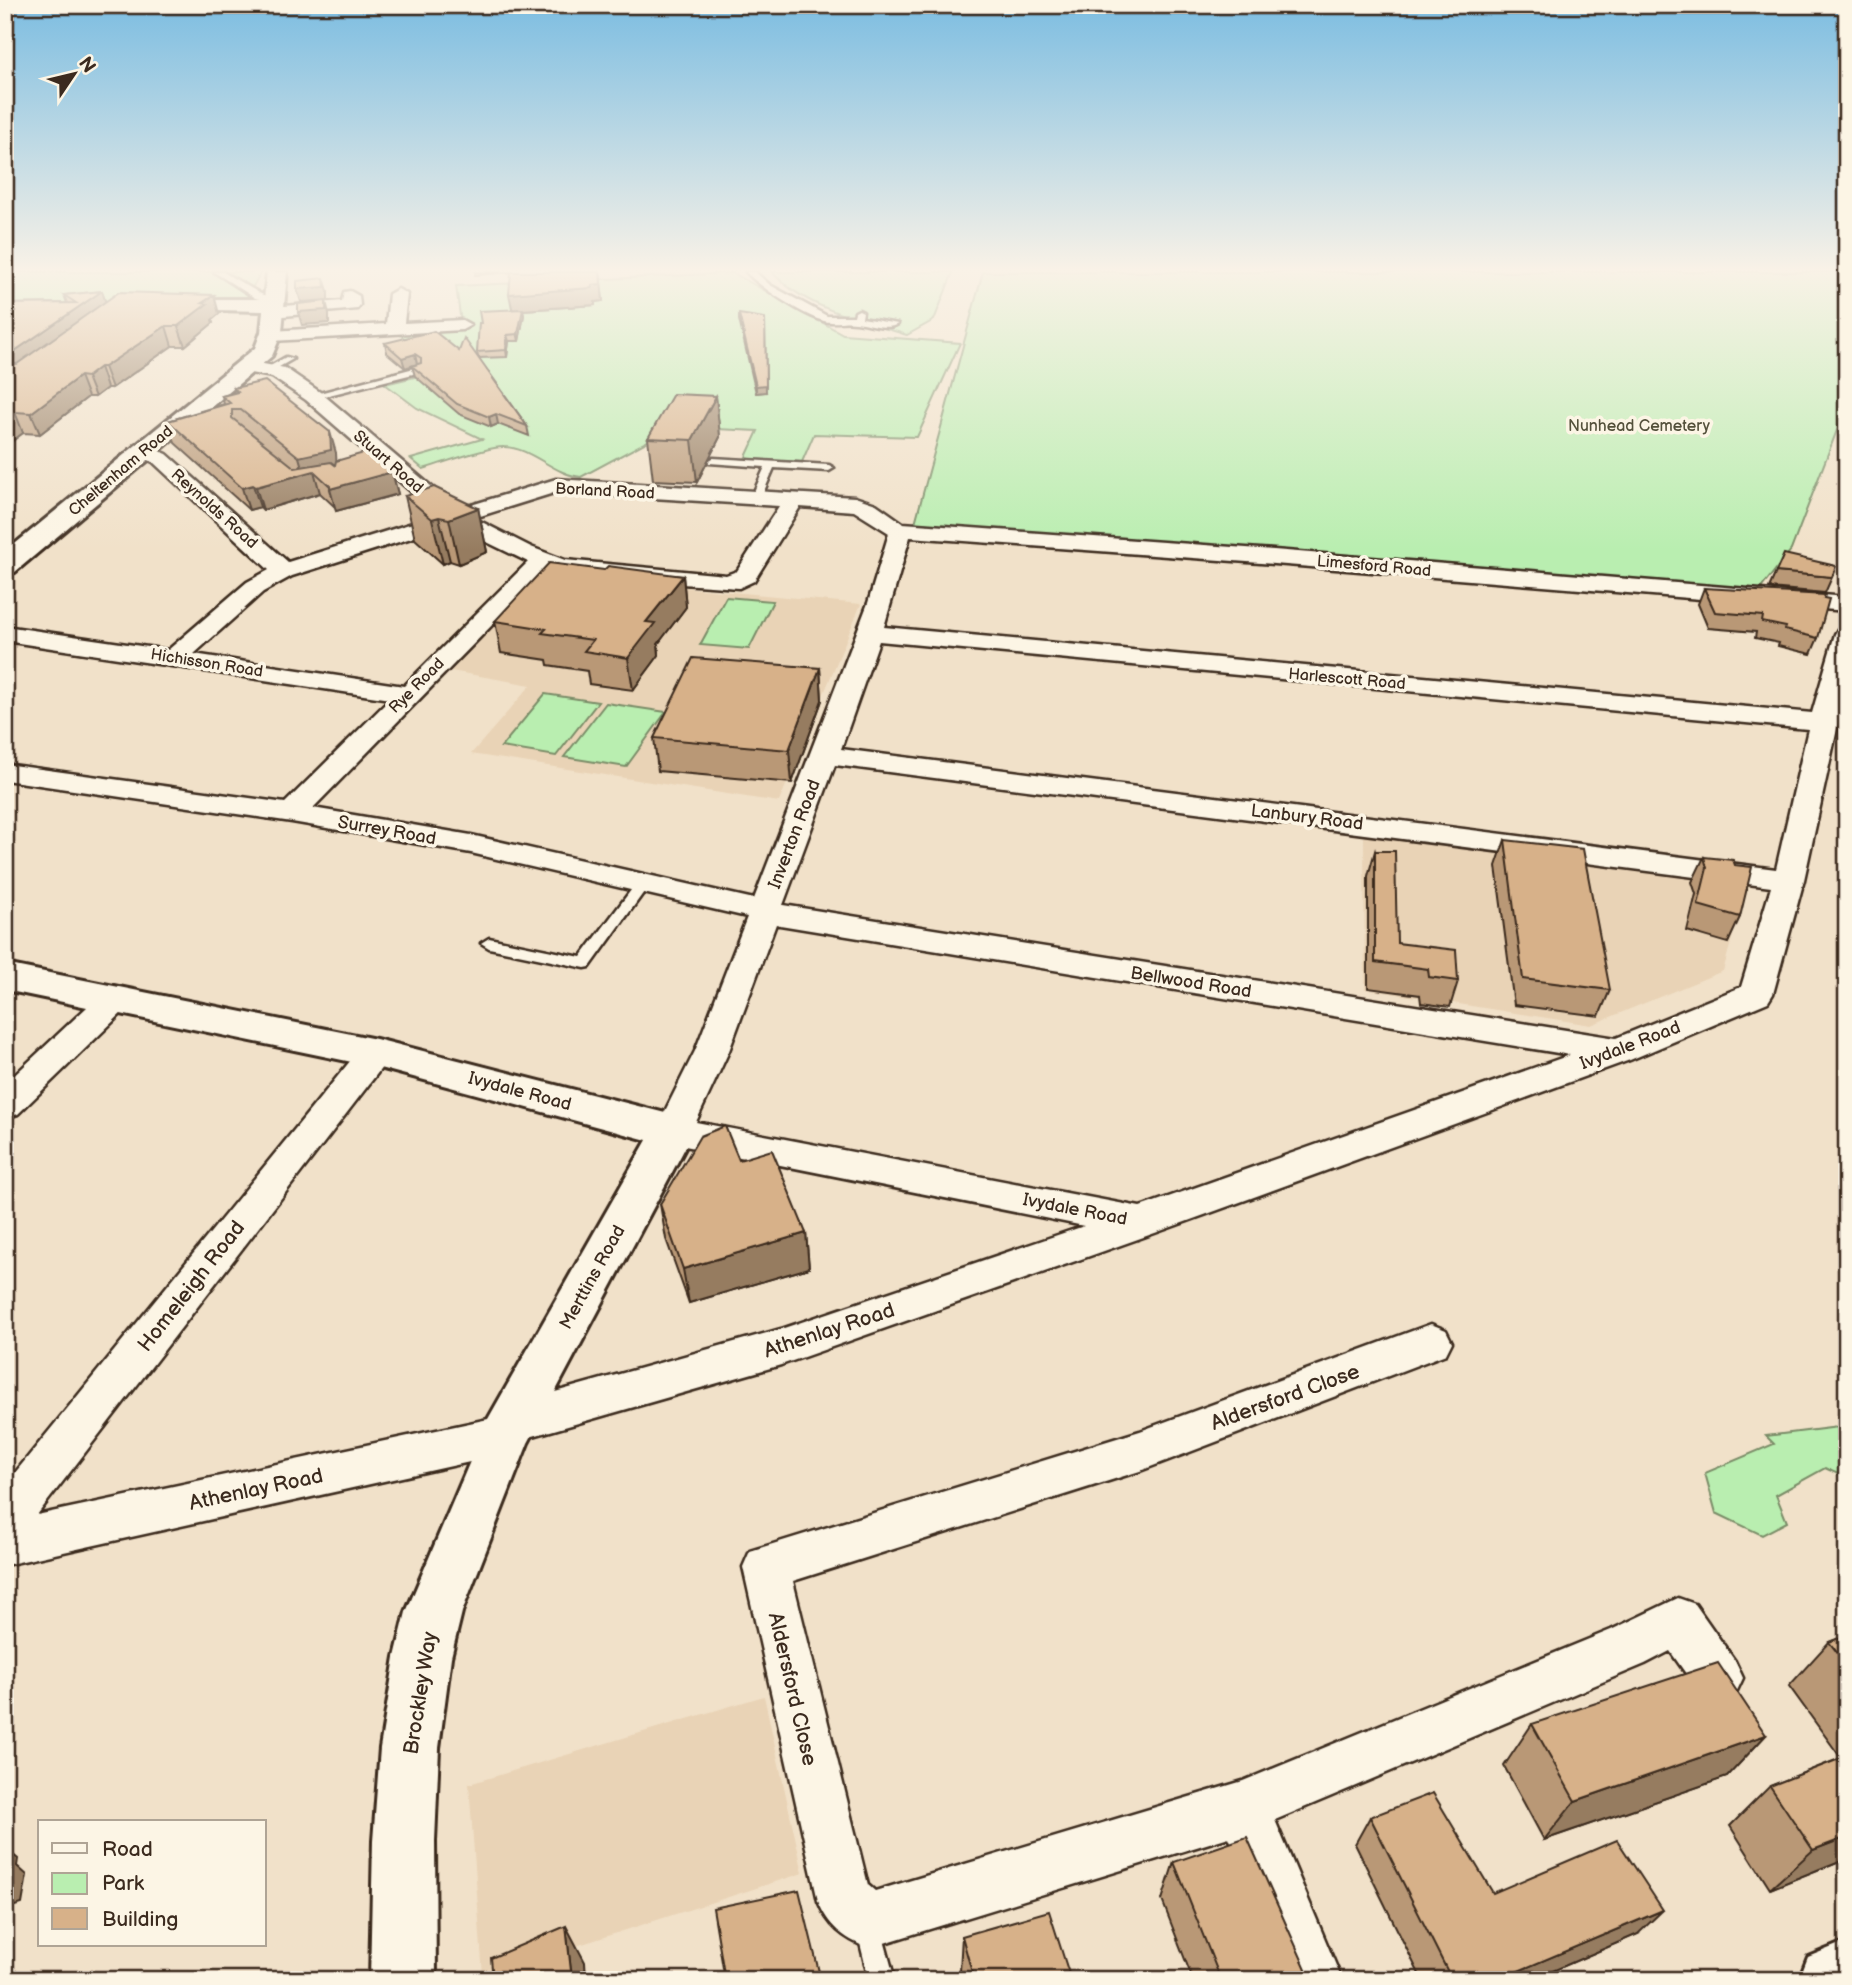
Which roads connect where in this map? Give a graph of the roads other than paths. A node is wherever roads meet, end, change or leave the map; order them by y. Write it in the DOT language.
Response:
graph roads {
  1 [pos="259,365"];
  2 [pos="270,365"];
  3 [pos="258,368"];
  4 [pos="418,370"];
  5 [pos="313,396"];
  6 [pos="142,450"];
  7 [pos="713,461"];
  8 [pos="771,464"];
  9 [pos="829,468"];
  10 [pos="756,498"];
  11 [pos="793,500"];
  12 [pos="454,517"];
  13 [pos="901,530"];
  14 [pos="543,560"];
  15 [pos="5,566"];
  16 [pos="284,570"];
  17 [pos="1847,604"];
  18 [pos="5,633"];
  19 [pos="870,633"];
  20 [pos="1847,634"];
  21 [pos="176,657"];
  22 [pos="408,694"];
  23 [pos="1823,722"];
  24 [pos="825,755"];
  25 [pos="5,772"];
  26 [pos="292,813"];
  27 [pos="1789,880"];
  28 [pos="642,885"];
  29 [pos="765,912"];
  30 [pos="489,943"];
  31 [pos="5,977"];
  32 [pos="114,1000"];
  33 [pos="1618,1051"];
  34 [pos="376,1052"];
  35 [pos="5,1105"];
  36 [pos="673,1131"];
  37 [pos="1141,1222"];
  38 [pos="1431,1342"];
  39 [pos="509,1429"];
  40 [pos="5,1520"];
  41 [pos="5,1543"];
  42 [pos="1718,1678"];
  43 [pos="1243,1807"];
  44 [pos="868,1921"];
  45 [pos="1847,1973"];
  46 [pos="402,1980"];
  47 [pos="882,1980"];
  48 [pos="1314,1980"];
  49 [pos="1831,1980"];
  1 -- 3 [label="street, Cheltenham Road"];
  2 -- 3 [label="lane"];
  3 -- 5 [label="street, Stuart Road"];
  3 -- 6 [label="street, Cheltenham Road"];
  4 -- 5 [label="lane"];
  5 -- 12 [label="street, Stuart Road"];
  6 -- 15 [label="street, Cheltenham Road"];
  6 -- 16 [label="street, Reynolds Road"];
  7 -- 8 [label="lane"];
  8 -- 9 [label="lane"];
  8 -- 10 [label="lane"];
  10 -- 11 [label="street, Borland Road"];
  10 -- 12 [label="street, Borland Road"];
  11 -- 13 [label="street, Borland Road"];
  11 -- 14 [label="street, Stuart Road"];
  12 -- 14 [label="street, Stuart Road"];
  12 -- 16 [label="street, Borland Road"];
  13 -- 17 [label="street, Limesford Road"];
  13 -- 19 [label="street, Inverton Road"];
  14 -- 22 [label="street, Rye Road"];
  16 -- 21 [label="street, Borland Road"];
  18 -- 21 [label="street, Hichisson Road"];
  19 -- 23 [label="street, Harlescott Road"];
  19 -- 24 [label="street, Inverton Road"];
  20 -- 23 [label="street, Ivydale Road"];
  21 -- 22 [label="street, Hichisson Road"];
  22 -- 26 [label="street, Rye Road"];
  23 -- 27 [label="street, Ivydale Road"];
  24 -- 27 [label="street, Lanbury Road"];
  24 -- 29 [label="street, Inverton Road"];
  25 -- 26 [label="street, Surrey Road"];
  26 -- 28 [label="street, Surrey Road"];
  27 -- 33 [label="street, Ivydale Road"];
  28 -- 29 [label="street, Surrey Road"];
  28 -- 30 [label="lane"];
  29 -- 33 [label="street, Bellwood Road"];
  29 -- 36 [label="street, Inverton Road"];
  31 -- 32 [label="street, Ivydale Road"];
  32 -- 34 [label="street, Ivydale Road"];
  32 -- 35 [label="street"];
  33 -- 37 [label="street, Ivydale Road"];
  34 -- 36 [label="street, Ivydale Road"];
  34 -- 40 [label="street, Homeleigh Road"];
  36 -- 37 [label="street, Ivydale Road"];
  36 -- 39 [label="street, Merttins Road"];
  37 -- 39 [label="street, Athenlay Road"];
  38 -- 44 [label="street, Aldersford Close"];
  39 -- 41 [label="street, Athenlay Road"];
  39 -- 46 [label="street, Brockley Way"];
  42 -- 43 [label="street"];
  43 -- 44 [label="street"];
  43 -- 48 [label="street"];
  44 -- 47 [label="lane"];
  45 -- 49 [label="street"];
}
